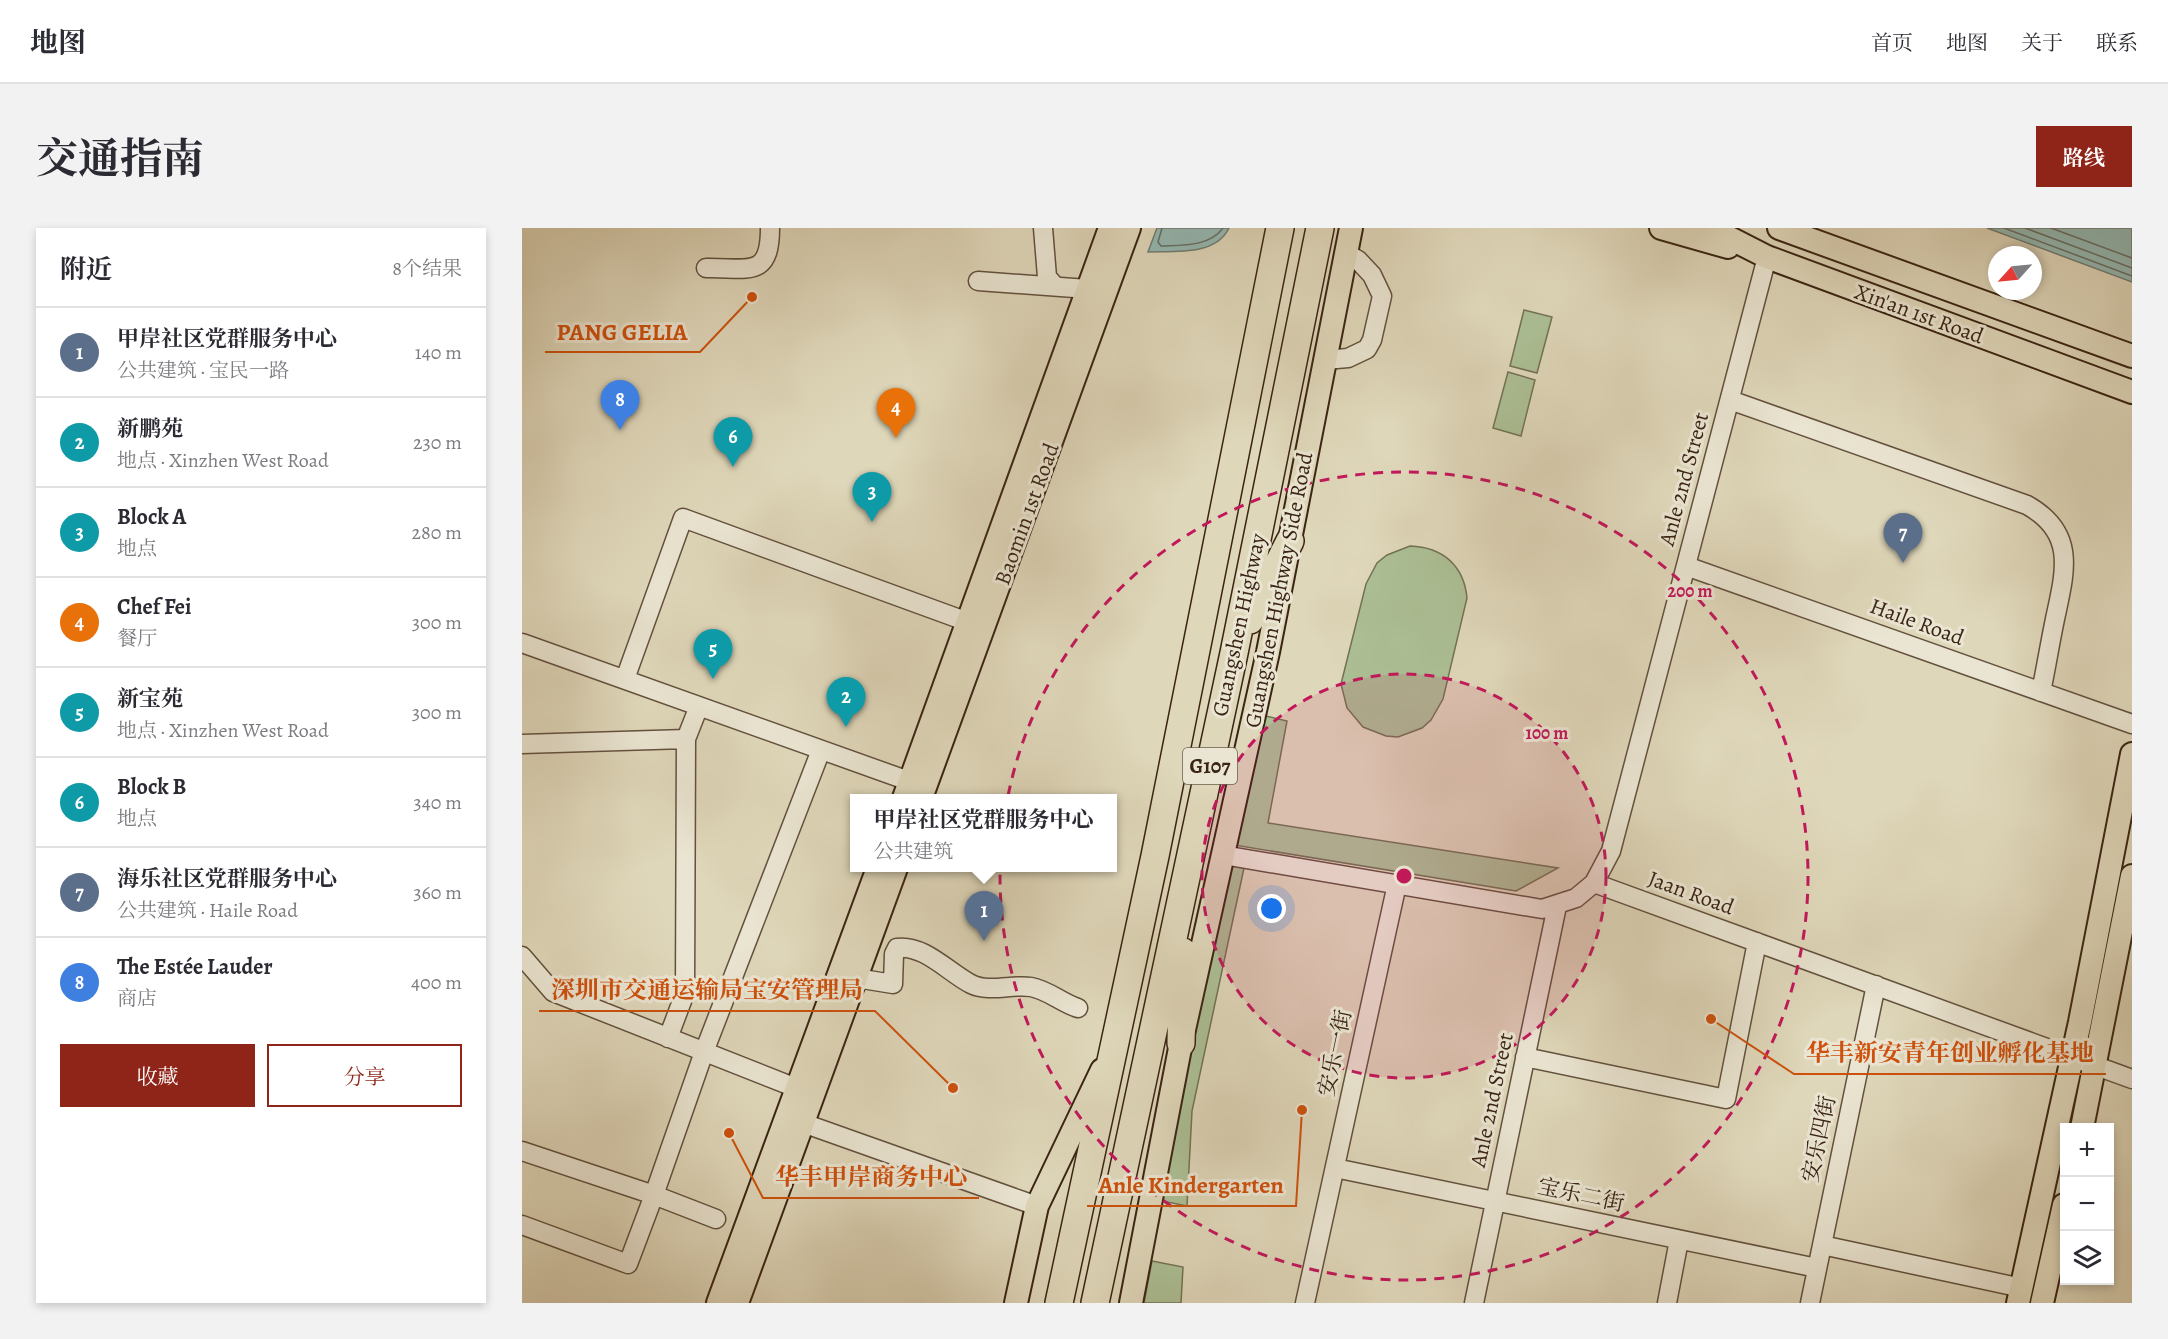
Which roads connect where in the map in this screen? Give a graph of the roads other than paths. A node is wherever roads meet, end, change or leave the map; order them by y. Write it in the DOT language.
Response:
graph roads {
  1 [pos="770,228"];
  2 [pos="1043,228"];
  3 [pos="1110,228"];
  4 [pos="1129,228"];
  5 [pos="1280,228"];
  6 [pos="1320,228"];
  7 [pos="1351,228"];
  8 [pos="1661,228"];
  9 [pos="1710,228"];
  10 [pos="1779,228"];
  11 [pos="1346,253"];
  12 [pos="1767,257"];
  13 [pos="706,268"];
  14 [pos="978,281"];
  15 [pos="1055,286"];
  16 [pos="1088,289"];
  17 [pos="2130,355"];
  18 [pos="1325,360"];
  19 [pos="2095,378"];
  20 [pos="2132,392"];
  21 [pos="1730,400"];
  22 [pos="2132,403"];
  23 [pos="1290,541"];
  24 [pos="1686,566"];
  25 [pos="968,622"];
  26 [pos="522,643"];
  27 [pos="1234,653"];
  28 [pos="625,679"];
  29 [pos="2041,692"];
  30 [pos="699,706"];
  31 [pos="2132,724"];
  32 [pos="687,740"];
  33 [pos="522,744"];
  34 [pos="821,750"];
  35 [pos="2132,754"];
  36 [pos="915,791"];
  37 [pos="1223,855"];
  38 [pos="876,872"];
  39 [pos="894,872"];
  40 [pos="2132,876"];
  41 [pos="1397,884"];
  42 [pos="1594,884"];
  43 [pos="1184,889"];
  44 [pos="1557,906"];
  45 [pos="1757,942"];
  46 [pos="522,956"];
  47 [pos="856,978"];
  48 [pos="1876,985"];
  49 [pos="1078,1008"];
  50 [pos="668,1038"];
  51 [pos="1181,1043"];
  52 [pos="1115,1044"];
  53 [pos="704,1052"];
  54 [pos="2072,1056"];
  55 [pos="1526,1057"];
  56 [pos="2096,1065"];
  57 [pos="2132,1079"];
  58 [pos="806,1091"];
  59 [pos="803,1123"];
  60 [pos="2083,1123"];
  61 [pos="522,1151"];
  62 [pos="1335,1168"];
  63 [pos="654,1195"];
  64 [pos="1496,1202"];
  65 [pos="1036,1206"];
  66 [pos="716,1219"];
  67 [pos="2060,1223"];
  68 [pos="522,1225"];
  69 [pos="1680,1240"];
  70 [pos="1822,1245"];
  71 [pos="1817,1268"];
  72 [pos="2020,1295"];
  73 [pos="718,1303"];
  74 [pos="737,1303"];
  75 [pos="1016,1303"];
  76 [pos="1059,1303"];
  77 [pos="1095,1303"];
  78 [pos="1131,1303"];
  79 [pos="1305,1303"];
  80 [pos="1474,1303"];
  81 [pos="1667,1303"];
  82 [pos="1810,1303"];
  83 [pos="2042,1303"];
  1 -- 13 [label="street"];
  2 -- 15 [label="street"];
  3 -- 16 [label="main road, Baomin 1st Road"];
  4 -- 36 [label="main road, Baomin 1st Road"];
  5 -- 52 [label="highway, Guangshen Highway / G107"];
  6 -- 27 [label="highway, Guangshen Highway / G107"];
  7 -- 11 [label="main road, Guangshen Highway Side Road"];
  8 -- 12 [label="main road"];
  9 -- 12 [label="main road, Xin'an 1st Road"];
  10 -- 17 [label="main road, Xin'an 1st Road"];
  11 -- 18 [label="main road, Guangshen Highway Side Road"];
  11 -- 18 [label="street"];
  12 -- 19 [label="main road, Xin'an 1st Road"];
  12 -- 21 [label="street, Anle 2nd Street"];
  14 -- 15 [label="street"];
  15 -- 16 [label="street"];
  16 -- 25 [label="main road, Baomin 1st Road"];
  18 -- 23 [label="main road, Guangshen Highway Side Road"];
  19 -- 20 [label="main road, Xin'an 1st Road"];
  19 -- 22 [label="main road"];
  21 -- 24 [label="street, Anle 2nd Street"];
  21 -- 29 [label="street"];
  23 -- 27 [label="highway"];
  23 -- 37 [label="main road, Guangshen Highway Side Road"];
  24 -- 29 [label="street, Haile Road"];
  24 -- 42 [label="street, Anle 2nd Street"];
  25 -- 28 [label="street"];
  25 -- 36 [label="main road, Baomin 1st Road"];
  26 -- 28 [label="street"];
  27 -- 43 [label="highway, Guangshen Highway / G107"];
  28 -- 30 [label="street"];
  29 -- 31 [label="street, Haile Road"];
  30 -- 32 [label="street"];
  30 -- 34 [label="street"];
  32 -- 33 [label="street"];
  32 -- 50 [label="street"];
  34 -- 36 [label="street"];
  34 -- 53 [label="street"];
  35 -- 54 [label="main road"];
  37 -- 41 [label="street"];
  37 -- 51 [label="main road, Guangshen Highway Side Road"];
  38 -- 58 [label="main road"];
  39 -- 47 [label="main road"];
  40 -- 56 [label="main road"];
  41 -- 44 [label="street"];
  41 -- 62 [label="street, 安乐一街"];
  42 -- 44 [label="street"];
  42 -- 45 [label="street, Jaan Road"];
  43 -- 51 [label="highway"];
  43 -- 77 [label="highway, Guangshen Highway / G107"];
  44 -- 55 [label="street, Anle 2nd Street"];
  45 -- 48 [label="street, Jaan Road"];
  45 -- 55 [label="street"];
  46 -- 50 [label="street"];
  47 -- 49 [label="street"];
  47 -- 58 [label="main road"];
  48 -- 54 [label="street, Jaan Road"];
  48 -- 70 [label="street, 安乐四街"];
  50 -- 53 [label="street"];
  51 -- 78 [label="main road, Guangshen Highway Side Road"];
  52 -- 65 [label="main road"];
  52 -- 76 [label="highway, Guangshen Highway / G107"];
  53 -- 58 [label="street"];
  53 -- 63 [label="street"];
  54 -- 56 [label="street, Jaan Road"];
  54 -- 72 [label="main road"];
  55 -- 64 [label="street, Anle 2nd Street"];
  56 -- 57 [label="street, Jaan Road"];
  56 -- 60 [label="main road"];
  58 -- 59 [label="main road"];
  58 -- 73 [label="main road"];
  59 -- 65 [label="street"];
  59 -- 74 [label="main road"];
  61 -- 63 [label="street"];
  62 -- 64 [label="street, 宝乐二街"];
  62 -- 79 [label="street, 安乐一街"];
  63 -- 66 [label="street"];
  63 -- 68 [label="street"];
  64 -- 69 [label="street, 宝乐二街"];
  64 -- 80 [label="street, Anle 2nd Street"];
  65 -- 75 [label="main road"];
  67 -- 83 [label="main road"];
  69 -- 71 [label="street, 宝乐二街"];
  69 -- 81 [label="street"];
  70 -- 71 [label="street, 安乐四街"];
  70 -- 72 [label="street"];
  71 -- 82 [label="street, 安乐四街"];
}
